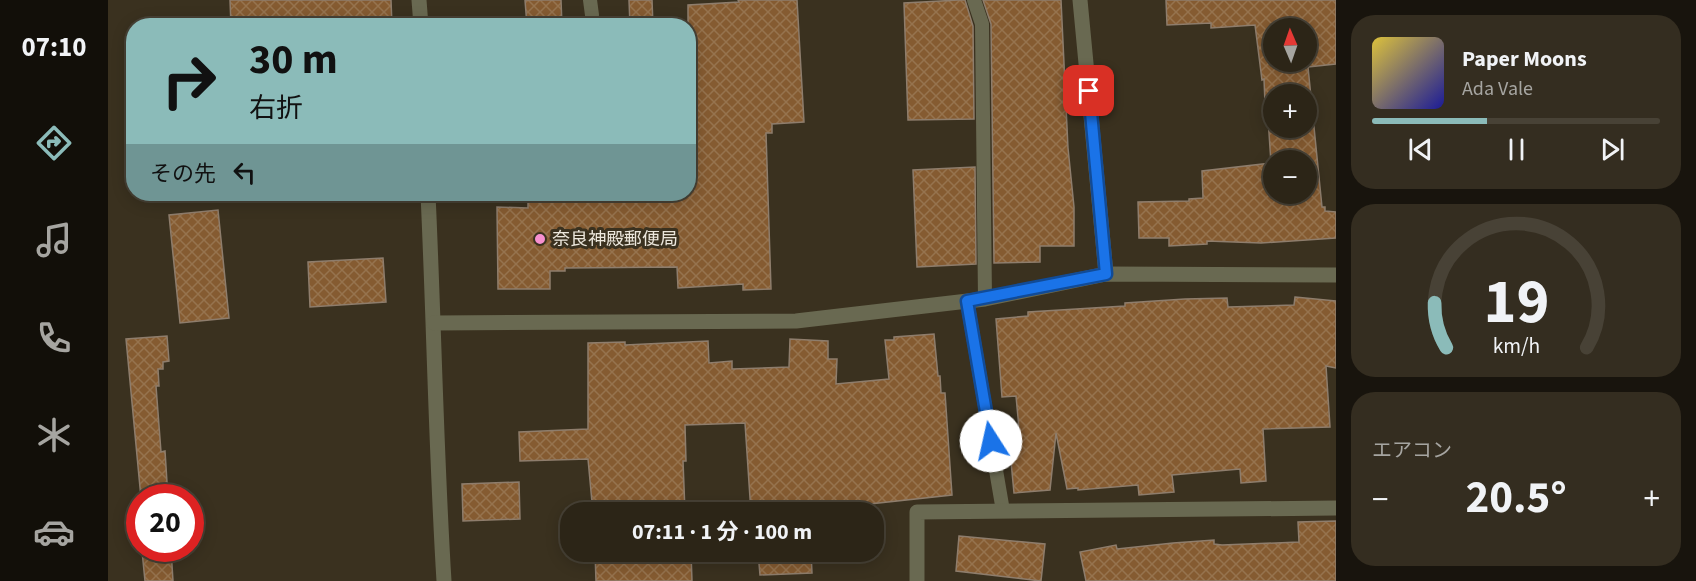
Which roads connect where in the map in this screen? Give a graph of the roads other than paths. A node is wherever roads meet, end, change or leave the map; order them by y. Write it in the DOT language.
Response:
graph roads {
  1 [pos="419,0"];
  2 [pos="590,0"];
  3 [pos="974,0"];
  4 [pos="1080,0"];
  5 [pos="592,15"];
  6 [pos="420,18"];
  7 [pos="428,201"];
  8 [pos="1106,274"];
  9 [pos="1336,275"];
  10 [pos="985,299"];
  11 [pos="967,301"];
  12 [pos="435,323"];
  13 [pos="1336,508"];
  14 [pos="1003,511"];
  15 [pos="444,581"];
  16 [pos="917,581"];
  1 -- 6 [label="street"];
  2 -- 5 [label="lane"];
  3 -- 10 [label="lane"];
  4 -- 8 [label="street"];
  7 -- 12 [label="street"];
  8 -- 9 [label="street"];
  8 -- 10 [label="street"];
  10 -- 11 [label="street"];
  11 -- 12 [label="street"];
  11 -- 14 [label="lane"];
  12 -- 15 [label="street"];
  13 -- 14 [label="street"];
  14 -- 16 [label="street"];
}
